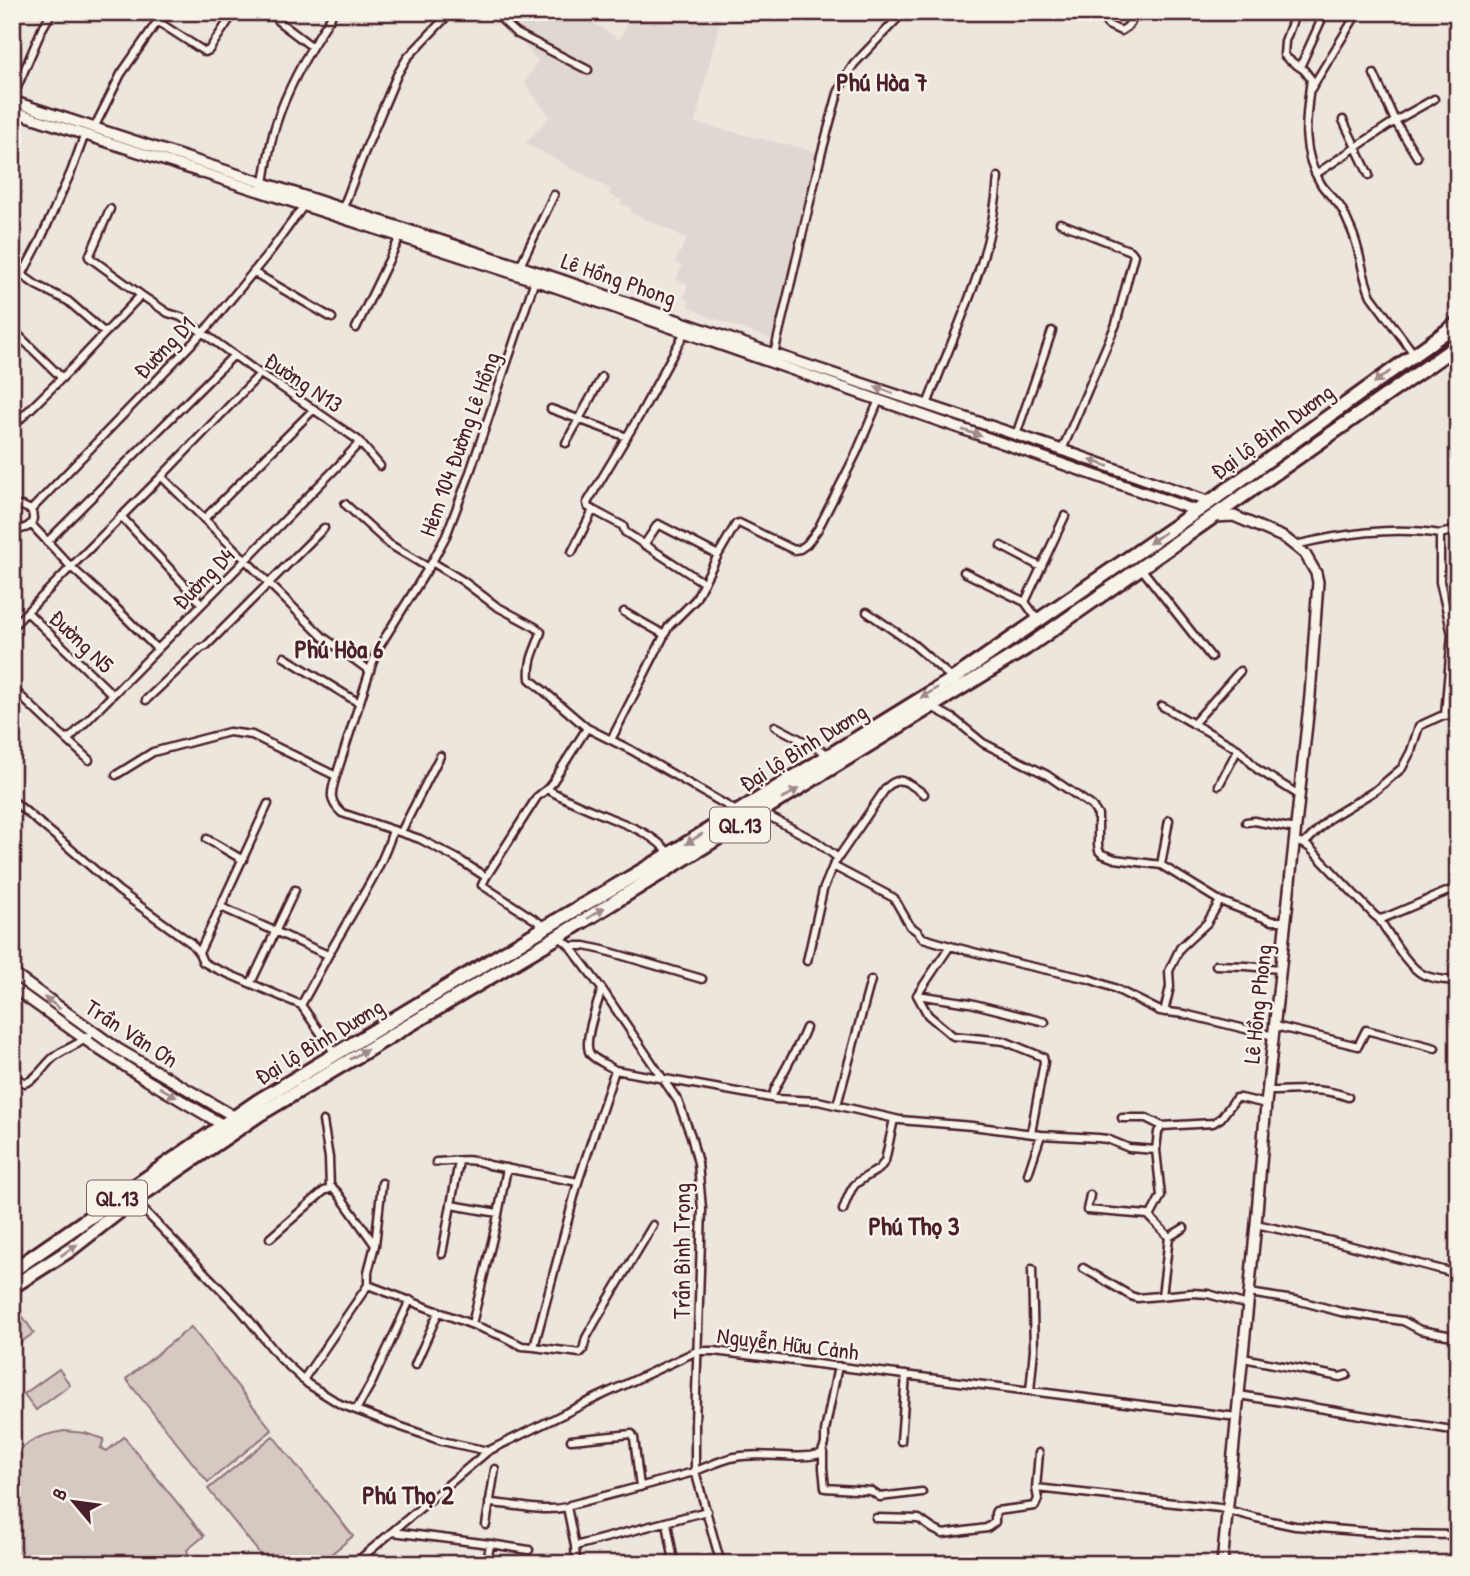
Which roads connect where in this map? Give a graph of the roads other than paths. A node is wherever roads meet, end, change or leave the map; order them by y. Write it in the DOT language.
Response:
graph roads {
  1 [pos="52,12"];
  2 [pos="164,12"];
  3 [pos="451,12"];
  4 [pos="494,12"];
  5 [pos="901,12"];
  6 [pos="1098,12"];
  7 [pos="1138,12"];
  8 [pos="1296,12"];
  9 [pos="1325,12"];
  10 [pos="1358,12"];
  11 [pos="233,14"];
  12 [pos="331,17"];
  13 [pos="158,20"];
  14 [pos="278,21"];
  15 [pos="311,46"];
  16 [pos="1300,67"];
  17 [pos="588,70"];
  18 [pos="1374,74"];
  19 [pos="1310,90"];
  20 [pos="1434,99"];
  21 [pos="12,100"];
  22 [pos="12,111"];
  23 [pos="1343,120"];
  24 [pos="1395,121"];
  25 [pos="94,128"];
  26 [pos="85,134"];
  27 [pos="1356,148"];
  28 [pos="1417,157"];
  29 [pos="1316,174"];
  30 [pos="1369,175"];
  31 [pos="998,177"];
  32 [pos="264,183"];
  33 [pos="554,195"];
  34 [pos="307,201"];
  35 [pos="110,209"];
  36 [pos="341,213"];
  37 [pos="1060,223"];
  38 [pos="400,237"];
  39 [pos="12,266"];
  40 [pos="520,266"];
  41 [pos="253,272"];
  42 [pos="22,275"];
  43 [pos="537,276"];
  44 [pos="12,281"];
  45 [pos="141,295"];
  46 [pos="332,318"];
  47 [pos="1458,323"];
  48 [pos="356,328"];
  49 [pos="12,330"];
  50 [pos="1052,331"];
  51 [pos="203,332"];
  52 [pos="685,332"];
  53 [pos="105,333"];
  54 [pos="1458,345"];
  55 [pos="774,354"];
  56 [pos="1414,354"];
  57 [pos="234,355"];
  58 [pos="260,374"];
  59 [pos="602,377"];
  60 [pos="62,378"];
  61 [pos="879,400"];
  62 [pos="927,405"];
  63 [pos="314,409"];
  64 [pos="551,409"];
  65 [pos="579,420"];
  66 [pos="14,421"];
  67 [pos="1016,435"];
  68 [pos="627,437"];
  69 [pos="360,442"];
  70 [pos="566,443"];
  71 [pos="1062,450"];
  72 [pos="380,466"];
  73 [pos="160,478"];
  74 [pos="1210,502"];
  75 [pos="345,504"];
  76 [pos="12,510"];
  77 [pos="30,510"];
  78 [pos="593,510"];
  79 [pos="1197,511"];
  80 [pos="1231,512"];
  81 [pos="121,516"];
  82 [pos="1065,516"];
  83 [pos="1212,517"];
  84 [pos="204,519"];
  85 [pos="31,524"];
  86 [pos="1458,526"];
  87 [pos="13,527"];
  88 [pos="324,528"];
  89 [pos="1440,534"];
  90 [pos="47,542"];
  91 [pos="645,545"];
  92 [pos="1295,545"];
  93 [pos="1000,546"];
  94 [pos="572,552"];
  95 [pos="718,555"];
  96 [pos="245,560"];
  97 [pos="430,565"];
  98 [pos="71,567"];
  99 [pos="1041,567"];
  100 [pos="1141,568"];
  101 [pos="964,572"];
  102 [pos="704,583"];
  103 [pos="269,584"];
  104 [pos="1025,602"];
  105 [pos="202,604"];
  106 [pos="1458,611"];
  107 [pos="27,612"];
  108 [pos="624,612"];
  109 [pos="867,612"];
  110 [pos="1448,614"];
  111 [pos="1038,620"];
  112 [pos="12,627"];
  113 [pos="665,635"];
  114 [pos="157,649"];
  115 [pos="285,657"];
  116 [pos="1211,657"];
  117 [pos="370,671"];
  118 [pos="1240,671"];
  119 [pos="953,678"];
  120 [pos="12,688"];
  121 [pos="112,694"];
  122 [pos="146,700"];
  123 [pos="359,703"];
  124 [pos="1162,706"];
  125 [pos="931,707"];
  126 [pos="1445,715"];
  127 [pos="1458,715"];
  128 [pos="1193,724"];
  129 [pos="775,726"];
  130 [pos="587,728"];
  131 [pos="68,738"];
  132 [pos="611,740"];
  133 [pos="1238,749"];
  134 [pos="830,755"];
  135 [pos="440,756"];
  136 [pos="89,760"];
  137 [pos="116,775"];
  138 [pos="335,776"];
  139 [pos="1219,785"];
  140 [pos="547,789"];
  141 [pos="924,794"];
  142 [pos="1299,795"];
  143 [pos="12,800"];
  144 [pos="268,804"];
  145 [pos="738,812"];
  146 [pos="761,812"];
  147 [pos="1170,820"];
  148 [pos="1246,822"];
  149 [pos="1296,829"];
  150 [pos="393,830"];
  151 [pos="401,832"];
  152 [pos="207,839"];
  153 [pos="1299,843"];
  154 [pos="670,854"];
  155 [pos="838,858"];
  156 [pos="243,860"];
  157 [pos="1161,865"];
  158 [pos="833,866"];
  159 [pos="485,877"];
  160 [pos="1458,887"];
  161 [pos="295,890"];
  162 [pos="1220,901"];
  163 [pos="221,907"];
  164 [pos="1379,919"];
  165 [pos="1285,921"];
  166 [pos="546,927"];
  167 [pos="275,931"];
  168 [pos="559,936"];
  169 [pos="570,946"];
  170 [pos="950,946"];
  171 [pos="199,953"];
  172 [pos="328,955"];
  173 [pos="807,961"];
  174 [pos="1216,965"];
  175 [pos="1280,970"];
  176 [pos="12,973"];
  177 [pos="702,979"];
  178 [pos="871,980"];
  179 [pos="1458,981"];
  180 [pos="251,983"];
  181 [pos="12,987"];
  182 [pos="602,989"];
  183 [pos="917,995"];
  184 [pos="301,1005"];
  185 [pos="1164,1012"];
  186 [pos="1045,1022"];
  187 [pos="1275,1026"];
  188 [pos="806,1028"];
  189 [pos="90,1036"];
  190 [pos="1274,1036"];
  191 [pos="1435,1048"];
  192 [pos="336,1055"];
  193 [pos="615,1070"];
  194 [pos="12,1075"];
  195 [pos="662,1077"];
  196 [pos="1268,1091"];
  197 [pos="1348,1097"];
  198 [pos="771,1098"];
  199 [pos="1266,1104"];
  200 [pos="837,1105"];
  201 [pos="235,1117"];
  202 [pos="1122,1118"];
  203 [pos="894,1119"];
  204 [pos="323,1121"];
  205 [pos="223,1125"];
  206 [pos="1162,1126"];
  207 [pos="1031,1133"];
  208 [pos="1041,1135"];
  209 [pos="1156,1150"];
  210 [pos="459,1161"];
  211 [pos="436,1163"];
  212 [pos="507,1168"];
  213 [pos="1028,1174"];
  214 [pos="578,1182"];
  215 [pos="382,1183"];
  216 [pos="330,1188"];
  217 [pos="1090,1195"];
  218 [pos="134,1200"];
  219 [pos="451,1205"];
  220 [pos="843,1210"];
  221 [pos="498,1213"];
  222 [pos="1150,1217"];
  223 [pos="1256,1224"];
  224 [pos="653,1225"];
  225 [pos="1184,1228"];
  226 [pos="1169,1237"];
  227 [pos="270,1238"];
  228 [pos="375,1245"];
  229 [pos="442,1254"];
  230 [pos="1083,1268"];
  231 [pos="1032,1269"];
  232 [pos="12,1271"];
  233 [pos="1458,1274"];
  234 [pos="368,1285"];
  235 [pos="12,1287"];
  236 [pos="1249,1293"];
  237 [pos="1162,1296"];
  238 [pos="411,1300"];
  239 [pos="1248,1305"];
  240 [pos="439,1311"];
  241 [pos="472,1324"];
  242 [pos="1457,1337"];
  243 [pos="534,1347"];
  244 [pos="697,1351"];
  245 [pos="1243,1358"];
  246 [pos="415,1365"];
  247 [pos="838,1366"];
  248 [pos="1458,1368"];
  249 [pos="906,1375"];
  250 [pos="1347,1375"];
  251 [pos="303,1380"];
  252 [pos="1030,1391"];
  253 [pos="1239,1395"];
  254 [pos="356,1410"];
  255 [pos="1237,1417"];
  256 [pos="1458,1431"];
  257 [pos="571,1440"];
  258 [pos="901,1441"];
  259 [pos="823,1450"];
  260 [pos="488,1451"];
  261 [pos="1039,1453"];
  262 [pos="495,1469"];
  263 [pos="695,1471"];
  264 [pos="640,1487"];
  265 [pos="1036,1488"];
  266 [pos="922,1492"];
  267 [pos="489,1503"];
  268 [pos="567,1507"];
  269 [pos="707,1511"];
  270 [pos="1227,1511"];
  271 [pos="876,1518"];
  272 [pos="667,1523"];
  273 [pos="486,1525"];
  274 [pos="392,1532"];
  275 [pos="1458,1535"];
  276 [pos="490,1544"];
  277 [pos="575,1546"];
  278 [pos="529,1550"];
  279 [pos="354,1564"];
  280 [pos="487,1564"];
  281 [pos="576,1564"];
  282 [pos="669,1564"];
  283 [pos="721,1564"];
  284 [pos="1222,1564"];
  1 -- 21 [label="street"];
  2 -- 13 [label="street"];
  3 -- 36 [label="street"];
  4 -- 17 [label="street"];
  5 -- 55 [label="street"];
  6 -- 7 [label="street"];
  8 -- 16 [label="street"];
  9 -- 16 [label="street"];
  10 -- 19 [label="street"];
  11 -- 13 [label="street"];
  12 -- 15 [label="street"];
  13 -- 25 [label="street"];
  14 -- 15 [label="street"];
  15 -- 32 [label="street"];
  16 -- 19 [label="street"];
  18 -- 24 [label="street"];
  19 -- 29 [label="street"];
  20 -- 24 [label="street"];
  21 -- 25 [label="street, Lê Hồng Phong"];
  22 -- 26 [label="street, Lê Hồng Phong"];
  23 -- 27 [label="street"];
  24 -- 27 [label="street"];
  24 -- 28 [label="street"];
  25 -- 32 [label="street, Lê Hồng Phong"];
  26 -- 34 [label="street, Lê Hồng Phong"];
  26 -- 42 [label="street"];
  27 -- 29 [label="street"];
  27 -- 30 [label="street"];
  29 -- 56 [label="street"];
  31 -- 62 [label="street"];
  32 -- 34 [label="street, Lê Hồng Phong"];
  33 -- 40 [label="street"];
  34 -- 36 [label="street, Lê Hồng Phong"];
  34 -- 41 [label="street, Đường D1"];
  35 -- 45 [label="street, Đường N13"];
  36 -- 38 [label="street, Lê Hồng Phong"];
  36 -- 40 [label="street, Lê Hồng Phong"];
  37 -- 71 [label="street"];
  38 -- 43 [label="street, Lê Hồng Phong"];
  38 -- 48 [label="street"];
  39 -- 42 [label="street"];
  40 -- 43 [label="street, Lê Hồng Phong"];
  41 -- 46 [label="street"];
  41 -- 51 [label="street, Đường D1"];
  42 -- 44 [label="street"];
  42 -- 53 [label="street"];
  43 -- 52 [label="street, Lê Hồng Phong"];
  43 -- 55 [label="street, Lê Hồng Phong"];
  43 -- 97 [label="street, Hẻm 104 Đường Lê Hồng"];
  45 -- 51 [label="street, Đường N13"];
  45 -- 53 [label="street"];
  47 -- 56 [label="highway, Đại lộ Bình Dương / QL.13"];
  49 -- 60 [label="street"];
  50 -- 67 [label="street"];
  51 -- 57 [label="street, Đường N13"];
  51 -- 77 [label="street, Đường D1"];
  52 -- 61 [label="street, Lê Hồng Phong"];
  52 -- 68 [label="street"];
  53 -- 60 [label="street"];
  54 -- 80 [label="highway, Đại lộ Bình Dương / QL.13"];
  62 -- 55 [label="street, Lê Hồng Phong, one-way"];
  56 -- 74 [label="highway, Đại lộ Bình Dương / QL.13, one-way"];
  57 -- 58 [label="street, Đường N13"];
  57 -- 90 [label="street"];
  58 -- 63 [label="street, Đường N13"];
  58 -- 73 [label="street"];
  59 -- 65 [label="street"];
  60 -- 66 [label="street"];
  61 -- 79 [label="street, Lê Hồng Phong, one-way"];
  61 -- 95 [label="street"];
  62 -- 67 [label="street, Lê Hồng Phong"];
  63 -- 69 [label="street, Đường N13"];
  63 -- 84 [label="street"];
  64 -- 65 [label="street"];
  65 -- 68 [label="street"];
  65 -- 70 [label="street"];
  67 -- 71 [label="street, Lê Hồng Phong"];
  68 -- 78 [label="street"];
  69 -- 72 [label="street, Đường N13"];
  69 -- 96 [label="street, Đường D4"];
  74 -- 71 [label="street, Lê Hồng Phong, one-way"];
  73 -- 81 [label="street"];
  73 -- 84 [label="street"];
  74 -- 79 [label="highway, Đại lộ Bình Dương / QL.13"];
  74 -- 80 [label="highway"];
  75 -- 97 [label="street"];
  76 -- 77 [label="street"];
  77 -- 85 [label="street"];
  78 -- 91 [label="street"];
  78 -- 94 [label="street"];
  79 -- 83 [label="highway"];
  79 -- 111 [label="highway, Đại lộ Bình Dương / QL.13, one-way"];
  80 -- 83 [label="highway, Đại lộ Bình Dương / QL.13"];
  80 -- 92 [label="street, Lê Hồng Phong"];
  81 -- 98 [label="street"];
  81 -- 105 [label="street"];
  82 -- 99 [label="street"];
  83 -- 100 [label="highway, Đại lộ Bình Dương / QL.13"];
  84 -- 96 [label="street"];
  85 -- 87 [label="street"];
  85 -- 90 [label="street"];
  86 -- 89 [label="street"];
  88 -- 103 [label="street"];
  89 -- 92 [label="street"];
  89 -- 110 [label="street"];
  90 -- 98 [label="street"];
  91 -- 95 [label="street"];
  91 -- 102 [label="street"];
  92 -- 142 [label="street, Lê Hồng Phong"];
  93 -- 99 [label="street"];
  95 -- 102 [label="street"];
  96 -- 103 [label="street"];
  96 -- 105 [label="street, Đường D4"];
  97 -- 117 [label="street, Hẻm 104 Đường Lê Hồng"];
  97 -- 130 [label="street"];
  98 -- 107 [label="street"];
  98 -- 114 [label="street"];
  99 -- 104 [label="street"];
  100 -- 116 [label="street"];
  100 -- 125 [label="highway, Đại lộ Bình Dương / QL.13"];
  101 -- 104 [label="street"];
  102 -- 113 [label="street"];
  103 -- 117 [label="street"];
  103 -- 122 [label="street"];
  104 -- 111 [label="street"];
  105 -- 114 [label="street, Đường D4"];
  106 -- 110 [label="street"];
  107 -- 112 [label="street"];
  107 -- 121 [label="street, Đường N5"];
  108 -- 113 [label="street"];
  109 -- 119 [label="street"];
  110 -- 126 [label="street"];
  111 -- 119 [label="highway, Đại lộ Bình Dương / QL.13"];
  113 -- 132 [label="street"];
  114 -- 121 [label="street, Đường D4"];
  115 -- 123 [label="street"];
  117 -- 123 [label="street, Hẻm 104 Đường Lê Hồng"];
  118 -- 128 [label="street"];
  119 -- 134 [label="highway, Đại lộ Bình Dương / QL.13, one-way"];
  120 -- 131 [label="street"];
  121 -- 131 [label="street, Đường D4"];
  123 -- 138 [label="street, Hẻm 104 Đường Lê Hồng"];
  124 -- 128 [label="street"];
  146 -- 125 [label="highway, Đại lộ Bình Dương / QL.13, one-way"];
  125 -- 157 [label="street"];
  126 -- 127 [label="street"];
  126 -- 153 [label="street"];
  128 -- 133 [label="street"];
  129 -- 134 [label="street"];
  130 -- 132 [label="street"];
  130 -- 140 [label="street"];
  131 -- 136 [label="street"];
  132 -- 145 [label="street"];
  133 -- 139 [label="street"];
  133 -- 142 [label="street"];
  134 -- 145 [label="highway, Đại lộ Bình Dương / QL.13"];
  135 -- 151 [label="street"];
  137 -- 138 [label="street"];
  138 -- 150 [label="street, Hẻm 104 Đường Lê Hồng"];
  140 -- 154 [label="street"];
  140 -- 159 [label="street"];
  141 -- 155 [label="street"];
  142 -- 149 [label="street, Lê Hồng Phong"];
  143 -- 171 [label="street"];
  144 -- 156 [label="street"];
  145 -- 154 [label="highway, Đại lộ Bình Dương / QL.13, one-way"];
  146 -- 155 [label="street"];
  168 -- 146 [label="highway, Đại lộ Bình Dương / QL.13, one-way"];
  147 -- 157 [label="street"];
  148 -- 149 [label="street"];
  149 -- 153 [label="street, Lê Hồng Phong"];
  150 -- 151 [label="street, Hẻm 104 Đường Lê Hồng"];
  150 -- 172 [label="street"];
  151 -- 159 [label="street, Hẻm 104 Đường Lê Hồng"];
  152 -- 156 [label="street"];
  153 -- 164 [label="street"];
  153 -- 165 [label="street, Lê Hồng Phong"];
  154 -- 166 [label="highway, Đại lộ Bình Dương / QL.13"];
  155 -- 158 [label="street"];
  156 -- 163 [label="street"];
  157 -- 162 [label="street"];
  158 -- 170 [label="street"];
  158 -- 173 [label="street"];
  159 -- 166 [label="street, Hẻm 104 Đường Lê Hồng"];
  160 -- 164 [label="street"];
  161 -- 167 [label="street"];
  162 -- 165 [label="street"];
  162 -- 185 [label="street"];
  163 -- 167 [label="street"];
  163 -- 171 [label="street"];
  164 -- 179 [label="street"];
  165 -- 175 [label="street, Lê Hồng Phong"];
  166 -- 168 [label="highway"];
  166 -- 192 [label="highway, Đại lộ Bình Dương / QL.13"];
  167 -- 172 [label="street"];
  167 -- 180 [label="street"];
  168 -- 169 [label="street, Trần Bình Trọng"];
  218 -- 168 [label="highway, Đại lộ Bình Dương / QL.13, one-way"];
  169 -- 177 [label="street"];
  169 -- 182 [label="street, Trần Bình Trọng"];
  170 -- 183 [label="street"];
  170 -- 185 [label="street"];
  171 -- 180 [label="street"];
  172 -- 184 [label="street"];
  174 -- 175 [label="street"];
  175 -- 187 [label="street, Lê Hồng Phong"];
  189 -- 176 [label="street, Trần Văn Ơn, one-way"];
  178 -- 200 [label="street"];
  180 -- 184 [label="street"];
  181 -- 189 [label="street, Trần Văn Ơn"];
  182 -- 193 [label="street"];
  182 -- 195 [label="street, Trần Bình Trọng"];
  183 -- 186 [label="street"];
  183 -- 207 [label="street"];
  184 -- 192 [label="street"];
  185 -- 190 [label="street"];
  187 -- 190 [label="street, Lê Hồng Phong"];
  187 -- 191 [label="street"];
  188 -- 198 [label="street"];
  189 -- 194 [label="street"];
  189 -- 201 [label="street, Trần Văn Ơn"];
  189 -- 205 [label="street, Trần Văn Ơn, one-way"];
  190 -- 196 [label="street, Lê Hồng Phong"];
  192 -- 201 [label="highway, Đại lộ Bình Dương / QL.13"];
  193 -- 195 [label="street"];
  193 -- 214 [label="street"];
  195 -- 198 [label="street"];
  195 -- 244 [label="street, Trần Bình Trọng"];
  196 -- 197 [label="street"];
  196 -- 199 [label="street, Lê Hồng Phong"];
  198 -- 200 [label="street"];
  199 -- 206 [label="street"];
  199 -- 223 [label="street, Lê Hồng Phong"];
  200 -- 203 [label="street"];
  201 -- 205 [label="highway, Đại lộ Bình Dương / QL.13"];
  202 -- 206 [label="street"];
  203 -- 207 [label="street"];
  203 -- 220 [label="street"];
  204 -- 216 [label="street"];
  205 -- 232 [label="highway, Đại lộ Bình Dương / QL.13"];
  206 -- 209 [label="street"];
  207 -- 208 [label="street"];
  208 -- 209 [label="street"];
  208 -- 213 [label="street"];
  209 -- 222 [label="street"];
  210 -- 211 [label="street"];
  210 -- 212 [label="street"];
  210 -- 219 [label="street"];
  212 -- 214 [label="street"];
  212 -- 221 [label="street"];
  214 -- 243 [label="street"];
  215 -- 228 [label="street"];
  216 -- 227 [label="street"];
  216 -- 228 [label="street"];
  217 -- 222 [label="street"];
  235 -- 218 [label="highway, Đại lộ Bình Dương / QL.13, one-way"];
  218 -- 251 [label="street"];
  219 -- 221 [label="street"];
  219 -- 229 [label="street"];
  221 -- 241 [label="street"];
  222 -- 226 [label="street"];
  223 -- 233 [label="street"];
  223 -- 236 [label="street, Lê Hồng Phong"];
  224 -- 243 [label="street"];
  225 -- 226 [label="street"];
  226 -- 237 [label="street"];
  228 -- 234 [label="street"];
  230 -- 237 [label="street"];
  231 -- 252 [label="street"];
  234 -- 238 [label="street"];
  234 -- 251 [label="street"];
  236 -- 239 [label="street, Lê Hồng Phong"];
  236 -- 242 [label="street"];
  237 -- 239 [label="street"];
  238 -- 240 [label="street"];
  238 -- 254 [label="street"];
  239 -- 245 [label="street, Lê Hồng Phong"];
  240 -- 241 [label="street"];
  240 -- 246 [label="street"];
  241 -- 243 [label="street"];
  242 -- 248 [label="street"];
  244 -- 247 [label="street, Nguyễn Hữu Cảnh"];
  244 -- 260 [label="street, Nguyễn Hữu Cảnh"];
  244 -- 263 [label="street, Trần Bình Trọng"];
  245 -- 250 [label="street"];
  245 -- 253 [label="street, Lê Hồng Phong"];
  247 -- 249 [label="street, Nguyễn Hữu Cảnh"];
  247 -- 259 [label="street"];
  249 -- 252 [label="street, Nguyễn Hữu Cảnh"];
  249 -- 258 [label="street"];
  251 -- 254 [label="street"];
  252 -- 255 [label="street, Nguyễn Hữu Cảnh"];
  253 -- 255 [label="street, Lê Hồng Phong"];
  253 -- 256 [label="street"];
  254 -- 260 [label="street"];
  255 -- 270 [label="street, Lê Hồng Phong"];
  257 -- 264 [label="street"];
  259 -- 263 [label="street"];
  259 -- 266 [label="street"];
  260 -- 274 [label="street, Nguyễn Hữu Cảnh"];
  261 -- 265 [label="street"];
  262 -- 267 [label="street"];
  263 -- 264 [label="street"];
  263 -- 269 [label="street, Trần Bình Trọng"];
  264 -- 268 [label="street"];
  265 -- 270 [label="street"];
  265 -- 271 [label="street"];
  267 -- 268 [label="street"];
  267 -- 273 [label="street"];
  268 -- 277 [label="street"];
  269 -- 272 [label="street"];
  269 -- 283 [label="street, Trần Bình Trọng"];
  270 -- 275 [label="street"];
  270 -- 284 [label="street, Lê Hồng Phong"];
  272 -- 277 [label="street"];
  272 -- 282 [label="street"];
  274 -- 276 [label="street"];
  274 -- 279 [label="street, Nguyễn Hữu Cảnh"];
  276 -- 278 [label="street"];
  276 -- 280 [label="street"];
  277 -- 281 [label="street"];
}
